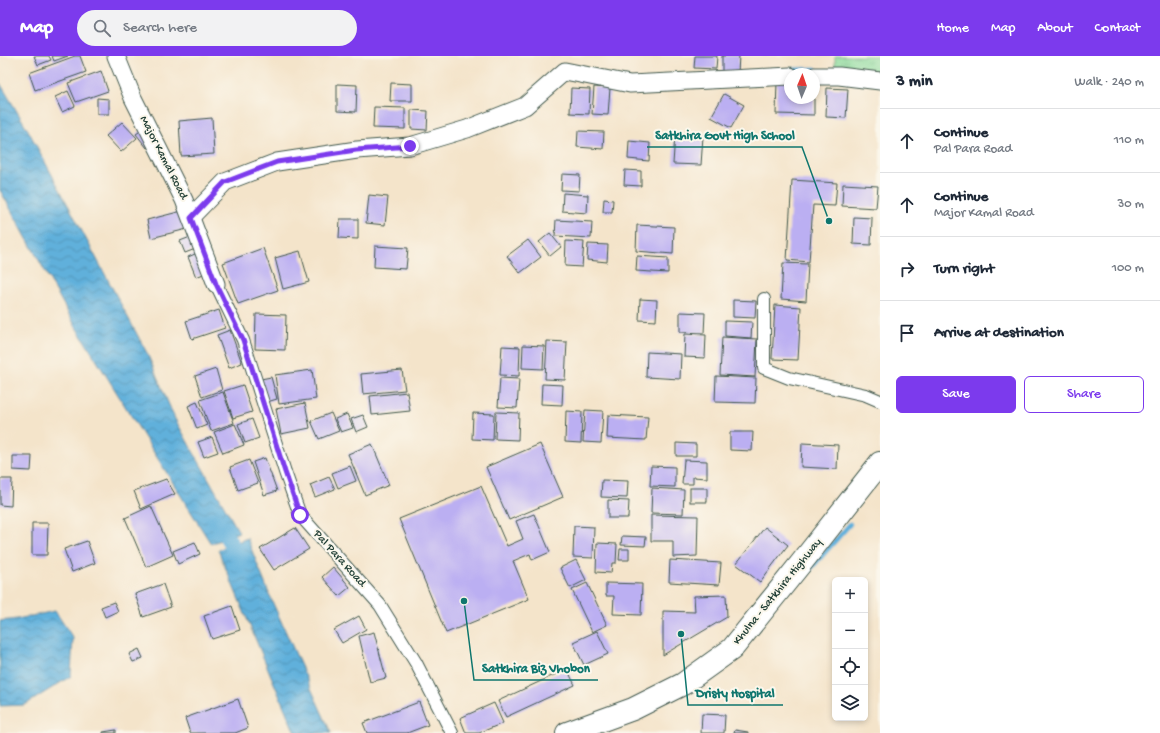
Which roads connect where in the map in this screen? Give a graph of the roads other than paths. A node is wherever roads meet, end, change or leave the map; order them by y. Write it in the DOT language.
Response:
graph roads {
  1 [pos="116,56"];
  2 [pos="784,76"];
  3 [pos="820,76"];
  4 [pos="880,81"];
  5 [pos="191,218"];
  6 [pos="216,284"];
  7 [pos="764,299"];
  8 [pos="880,401"];
  9 [pos="880,464"];
  10 [pos="452,733"];
  11 [pos="567,733"];
  1 -- 5 [label="street, Major Kamal Road"];
  2 -- 5 [label="street"];
  3 -- 4 [label="street"];
  5 -- 6 [label="street, Major Kamal Road"];
  6 -- 10 [label="street, Pal Para Road"];
  7 -- 8 [label="street"];
  9 -- 11 [label="highway, Khulna - Satkhira Highway"];
}
